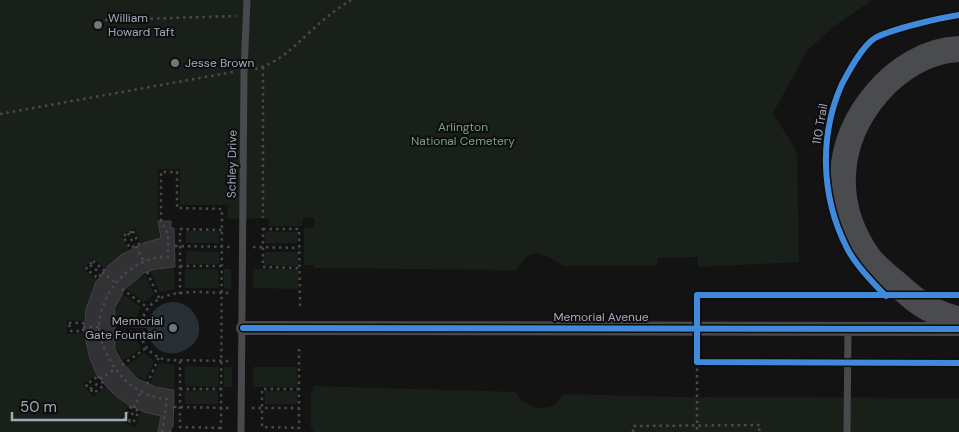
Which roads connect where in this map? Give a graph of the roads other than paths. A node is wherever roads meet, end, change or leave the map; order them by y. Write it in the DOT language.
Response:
graph roads {
  1 [pos="248,0"];
  2 [pos="959,48"];
  3 [pos="959,320"];
  4 [pos="243,328"];
  5 [pos="848,329"];
  6 [pos="959,329"];
  7 [pos="242,432"];
  8 [pos="847,432"];
  1 -- 4 [label="lane, Schley Drive"];
  2 -- 3 [label="highway"];
  4 -- 5 [label="street, Memorial Avenue"];
  4 -- 7 [label="lane, Schley Drive"];
  5 -- 6 [label="street, Memorial Avenue"];
  5 -- 8 [label="lane"];
}
